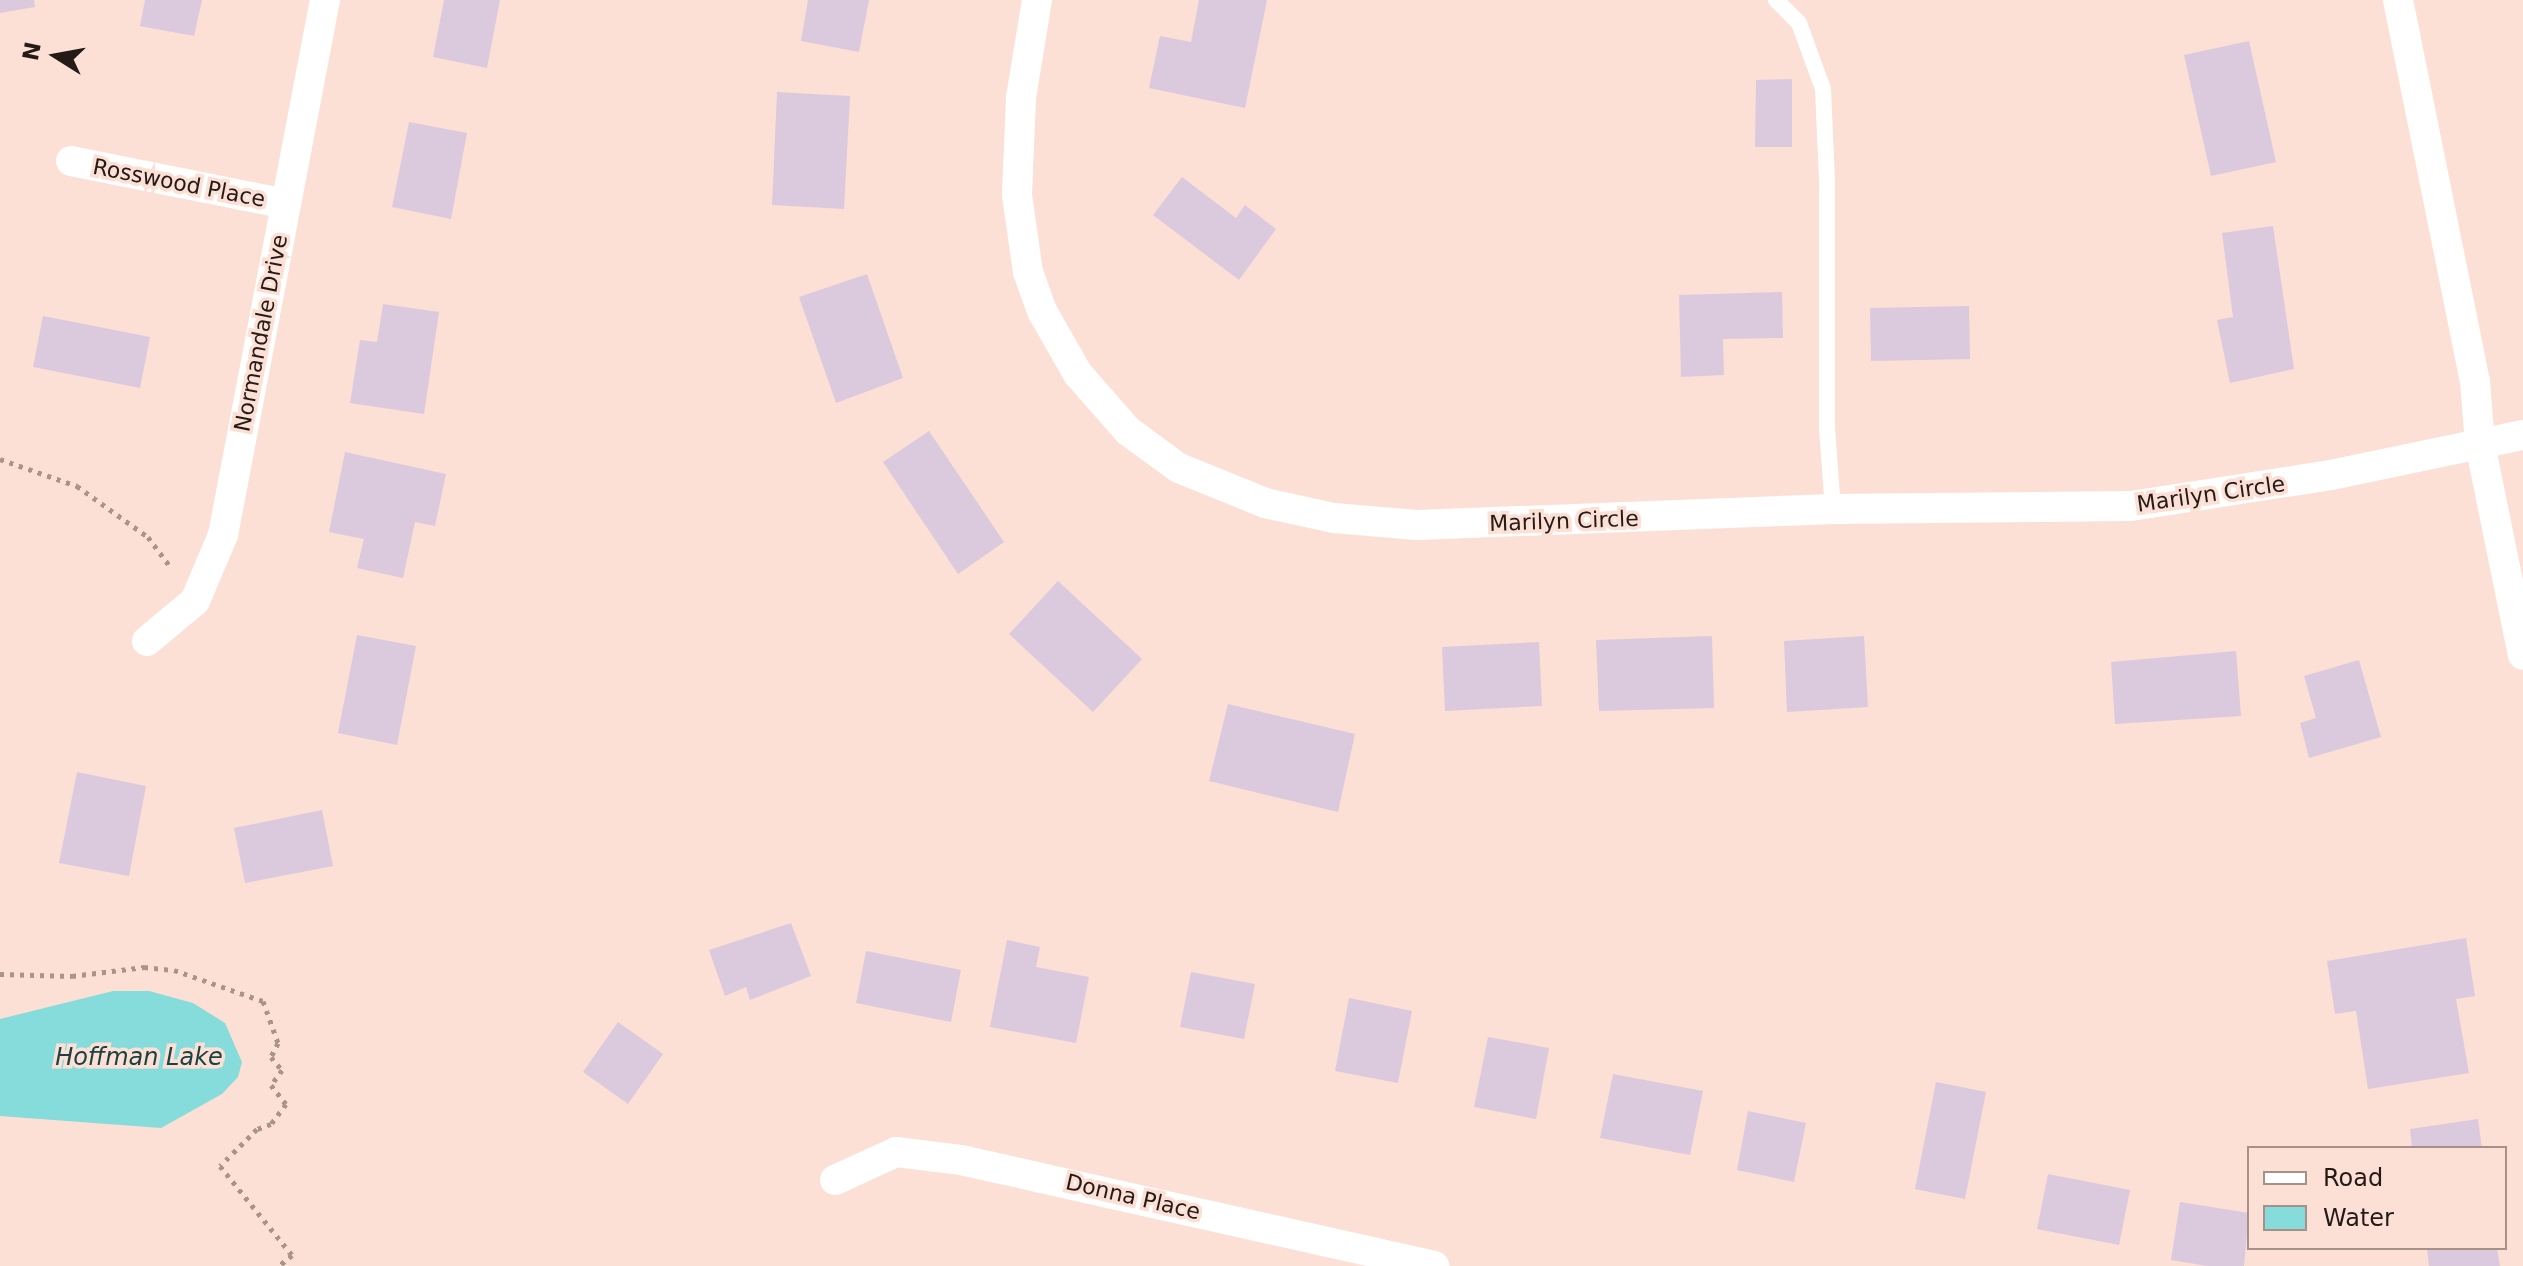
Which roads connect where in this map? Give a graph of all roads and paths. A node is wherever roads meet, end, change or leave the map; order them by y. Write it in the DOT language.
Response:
graph roads {
  1 [pos="325,0"];
  2 [pos="1037,0"];
  3 [pos="1776,0"];
  4 [pos="2398,0"];
  5 [pos="71,161"];
  6 [pos="286,204"];
  7 [pos="2523,435"];
  8 [pos="2480,444"];
  9 [pos="0,459"];
  10 [pos="1833,509"];
  11 [pos="195,601"];
  12 [pos="147,641"];
  13 [pos="2523,655"];
  14 [pos="0,974"];
  15 [pos="835,1180"];
  16 [pos="279,1266"];
  17 [pos="1434,1266"];
  1 -- 6 [label="street, Normandale Drive"];
  2 -- 10 [label="street, Marilyn Circle"];
  3 -- 10 [label="lane"];
  4 -- 8 [label="street"];
  5 -- 6 [label="street, Rosswood Place"];
  6 -- 11 [label="street, Normandale Drive"];
  7 -- 8 [label="street, Marilyn Circle"];
  8 -- 10 [label="street, Marilyn Circle"];
  8 -- 13 [label="street"];
  9 -- 11 [label="path"];
  11 -- 12 [label="street, Normandale Drive"];
  14 -- 16 [label="path"];
  15 -- 17 [label="street, Donna Place"];
}
